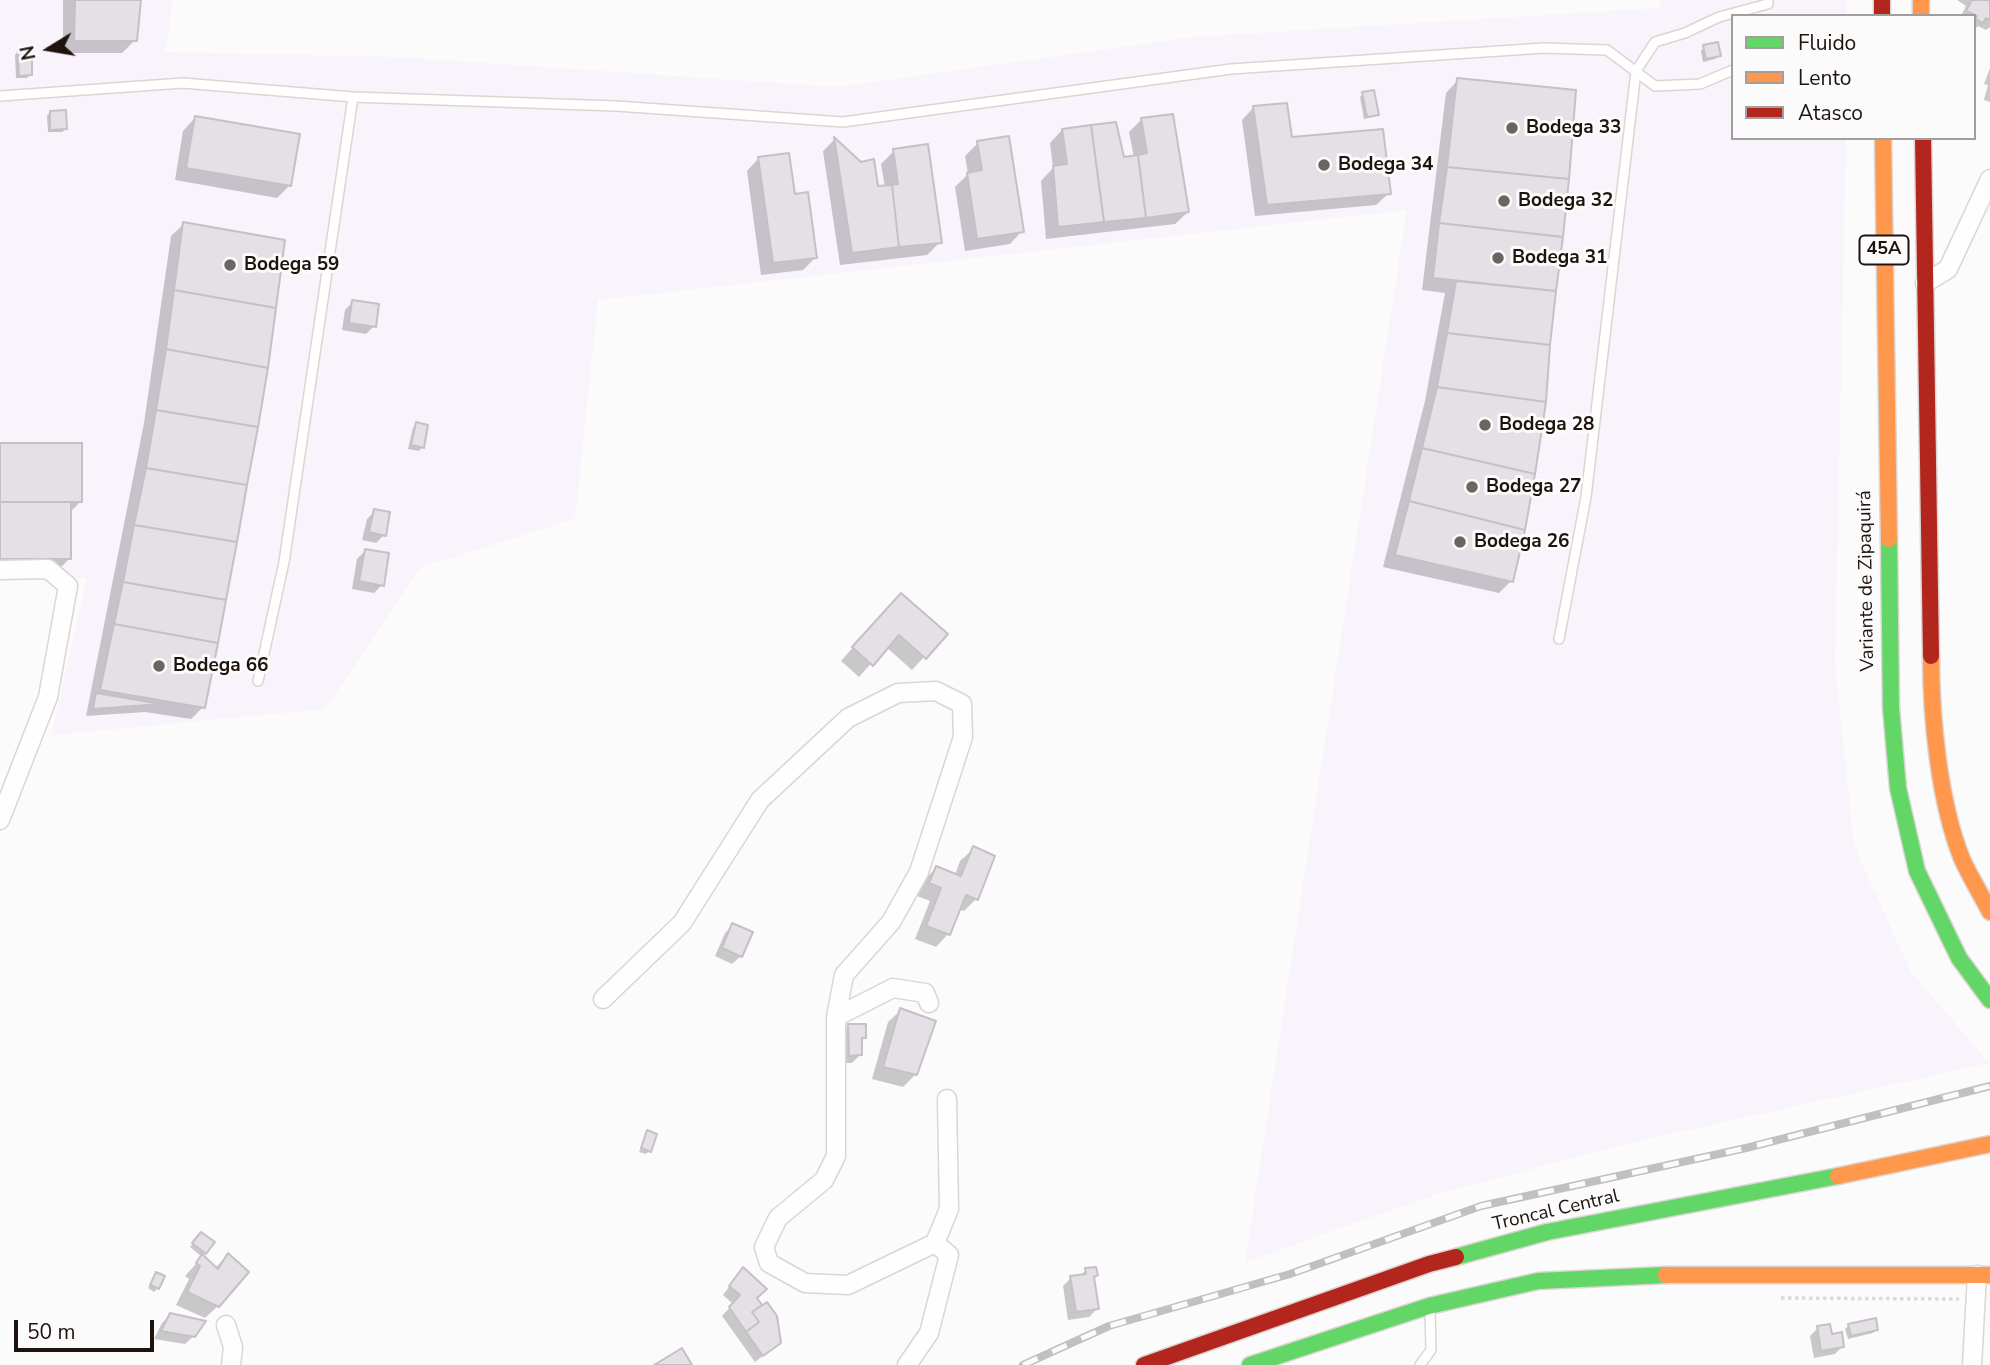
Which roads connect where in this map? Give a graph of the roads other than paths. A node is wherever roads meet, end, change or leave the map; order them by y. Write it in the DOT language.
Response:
graph roads {
  1 [pos="1768,0"];
  2 [pos="1636,71"];
  3 [pos="1731,71"];
  4 [pos="0,96"];
  5 [pos="353,97"];
  6 [pos="1883,140"];
  7 [pos="1923,140"];
  8 [pos="1990,179"];
  9 [pos="1925,283"];
  10 [pos="0,570"];
  11 [pos="1559,639"];
  12 [pos="258,681"];
  13 [pos="0,820"];
  14 [pos="1990,912"];
  15 [pos="603,999"];
  16 [pos="1990,1000"];
  17 [pos="929,1003"];
  18 [pos="835,1017"];
  19 [pos="947,1100"];
  20 [pos="1990,1144"];
  21 [pos="935,1243"];
  22 [pos="1983,1275"];
  23 [pos="1429,1306"];
  24 [pos="226,1325"];
  25 [pos="231,1365"];
  26 [pos="907,1365"];
  27 [pos="1144,1365"];
  28 [pos="1250,1365"];
  29 [pos="1420,1365"];
  30 [pos="1972,1365"];
  1 -- 2 [label="lane"];
  2 -- 3 [label="lane"];
  2 -- 5 [label="lane"];
  2 -- 11 [label="lane"];
  4 -- 5 [label="lane"];
  5 -- 12 [label="lane"];
  6 -- 16 [label="main road, Variante de Zipaquirá / 45A"];
  7 -- 9 [label="main road"];
  8 -- 9 [label="street"];
  9 -- 14 [label="main road"];
  10 -- 13 [label="street"];
  15 -- 18 [label="street"];
  17 -- 18 [label="street"];
  18 -- 21 [label="street"];
  19 -- 21 [label="street"];
  20 -- 27 [label="main road, Troncal Central"];
  21 -- 26 [label="street"];
  22 -- 23 [label="main road"];
  22 -- 30 [label="street"];
  23 -- 28 [label="main road"];
  23 -- 29 [label="lane"];
  24 -- 25 [label="street"];
}
